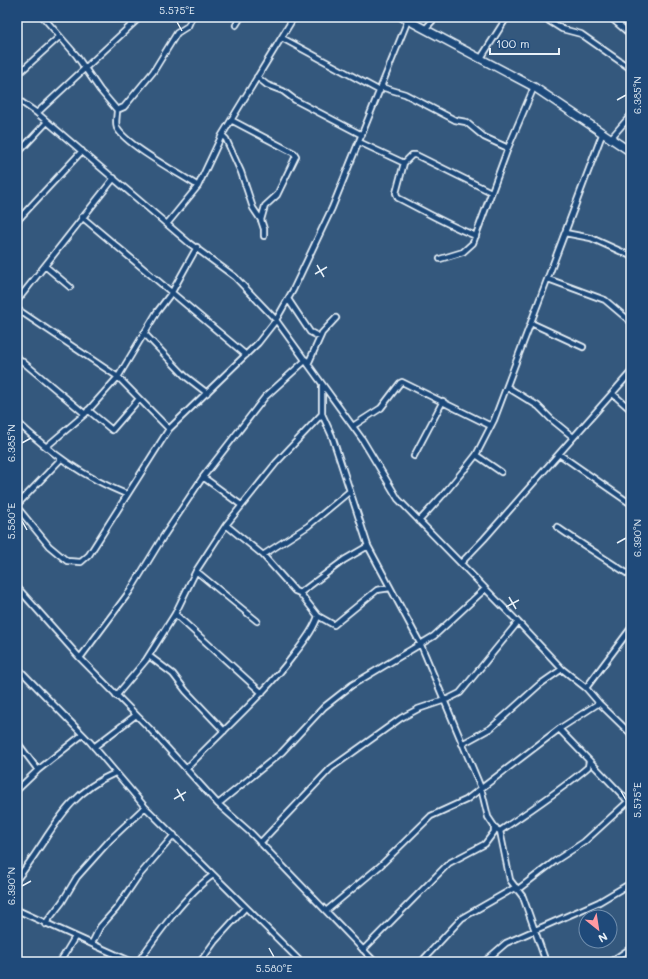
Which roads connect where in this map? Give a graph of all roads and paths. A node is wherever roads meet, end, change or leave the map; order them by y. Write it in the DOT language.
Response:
graph roads {
  1 [pos="42,17"];
  2 [pos="140,17"];
  3 [pos="192,17"];
  4 [pos="241,17"];
  5 [pos="294,17"];
  6 [pos="436,17"];
  7 [pos="507,17"];
  8 [pos="543,17"];
  9 [pos="610,17"];
  10 [pos="405,19"];
  11 [pos="236,25"];
  12 [pos="425,29"];
  13 [pos="631,35"];
  14 [pos="60,37"];
  15 [pos="282,38"];
  16 [pos="482,58"];
  17 [pos="86,68"];
  18 [pos="631,69"];
  19 [pos="17,74"];
  20 [pos="257,77"];
  21 [pos="534,87"];
  22 [pos="380,89"];
  23 [pos="17,99"];
  24 [pos="117,110"];
  25 [pos="37,114"];
  26 [pos="631,115"];
  27 [pos="231,120"];
  28 [pos="47,122"];
  29 [pos="603,132"];
  30 [pos="222,135"];
  31 [pos="362,135"];
  32 [pos="611,138"];
  33 [pos="359,142"];
  34 [pos="508,148"];
  35 [pos="82,151"];
  36 [pos="631,152"];
  37 [pos="17,154"];
  38 [pos="404,163"];
  39 [pos="114,178"];
  40 [pos="198,186"];
  41 [pos="491,192"];
  42 [pos="82,217"];
  43 [pos="261,220"];
  44 [pos="17,221"];
  45 [pos="167,224"];
  46 [pos="565,233"];
  47 [pos="264,236"];
  48 [pos="476,236"];
  49 [pos="197,247"];
  50 [pos="631,256"];
  51 [pos="440,259"];
  52 [pos="45,266"];
  53 [pos="548,279"];
  54 [pos="70,287"];
  55 [pos="172,292"];
  56 [pos="288,299"];
  57 [pos="17,301"];
  58 [pos="17,309"];
  59 [pos="336,318"];
  60 [pos="276,320"];
  61 [pos="631,322"];
  62 [pos="531,323"];
  63 [pos="144,333"];
  64 [pos="320,336"];
  65 [pos="583,347"];
  66 [pos="246,355"];
  67 [pos="17,357"];
  68 [pos="307,362"];
  69 [pos="631,372"];
  70 [pos="118,377"];
  71 [pos="322,386"];
  72 [pos="507,387"];
  73 [pos="207,393"];
  74 [pos="613,394"];
  75 [pos="139,399"];
  76 [pos="444,401"];
  77 [pos="631,410"];
  78 [pos="86,412"];
  79 [pos="322,414"];
  80 [pos="17,422"];
  81 [pos="353,426"];
  82 [pos="491,426"];
  83 [pos="169,429"];
  84 [pos="573,437"];
  85 [pos="46,447"];
  86 [pos="559,454"];
  87 [pos="476,455"];
  88 [pos="414,456"];
  89 [pos="61,459"];
  90 [pos="501,472"];
  91 [pos="203,478"];
  92 [pos="350,491"];
  93 [pos="126,494"];
  94 [pos="631,504"];
  95 [pos="241,505"];
  96 [pos="17,506"];
  97 [pos="419,521"];
  98 [pos="226,525"];
  99 [pos="557,527"];
  100 [pos="368,546"];
  101 [pos="263,555"];
  102 [pos="461,563"];
  103 [pos="196,571"];
  104 [pos="631,576"];
  105 [pos="17,587"];
  106 [pos="390,588"];
  107 [pos="485,589"];
  108 [pos="300,593"];
  109 [pos="175,614"];
  110 [pos="318,616"];
  111 [pos="257,621"];
  112 [pos="518,622"];
  113 [pos="631,628"];
  114 [pos="420,645"];
  115 [pos="149,656"];
  116 [pos="80,658"];
  117 [pos="17,668"];
  118 [pos="562,669"];
  119 [pos="586,688"];
  120 [pos="262,694"];
  121 [pos="116,696"];
  122 [pos="444,700"];
  123 [pos="598,703"];
  124 [pos="136,715"];
  125 [pos="559,729"];
  126 [pos="224,730"];
  127 [pos="631,734"];
  128 [pos="82,735"];
  129 [pos="17,742"];
  130 [pos="462,744"];
  131 [pos="94,747"];
  132 [pos="589,761"];
  133 [pos="186,769"];
  134 [pos="38,770"];
  135 [pos="115,773"];
  136 [pos="481,788"];
  137 [pos="17,790"];
  138 [pos="628,799"];
  139 [pos="218,804"];
  140 [pos="145,807"];
  141 [pos="498,830"];
  142 [pos="174,835"];
  143 [pos="260,843"];
  144 [pos="213,875"];
  145 [pos="17,879"];
  146 [pos="631,884"];
  147 [pos="517,888"];
  148 [pos="245,908"];
  149 [pos="17,910"];
  150 [pos="326,911"];
  151 [pos="45,924"];
  152 [pos="535,931"];
  153 [pos="74,937"];
  154 [pos="92,943"];
  155 [pos="631,948"];
  156 [pos="363,950"];
  157 [pos="121,957"];
  158 [pos="60,962"];
  159 [pos="118,962"];
  160 [pos="132,962"];
  161 [pos="138,962"];
  162 [pos="200,962"];
  163 [pos="300,962"];
  164 [pos="375,962"];
  165 [pos="421,962"];
  166 [pos="484,962"];
  167 [pos="546,962"];
  168 [pos="610,962"];
  1 -- 14 [label="street"];
  2 -- 17 [label="street"];
  3 -- 24 [label="street"];
  4 -- 11 [label="street"];
  5 -- 15 [label="street"];
  6 -- 12 [label="street"];
  7 -- 16 [label="street"];
  8 -- 18 [label="street"];
  9 -- 13 [label="street"];
  10 -- 12 [label="main road"];
  10 -- 22 [label="street"];
  12 -- 16 [label="main road"];
  14 -- 17 [label="street"];
  14 -- 19 [label="street"];
  15 -- 20 [label="street"];
  15 -- 22 [label="street"];
  16 -- 21 [label="main road"];
  17 -- 24 [label="street"];
  17 -- 25 [label="street"];
  20 -- 27 [label="street"];
  20 -- 31 [label="street"];
  21 -- 29 [label="main road"];
  21 -- 34 [label="street"];
  22 -- 31 [label="street"];
  22 -- 34 [label="street"];
  23 -- 25 [label="street"];
  24 -- 40 [label="street"];
  25 -- 28 [label="street"];
  26 -- 32 [label="street"];
  27 -- 30 [label="street"];
  27 -- 43 [label="street"];
  28 -- 35 [label="street"];
  28 -- 37 [label="street"];
  29 -- 32 [label="main road"];
  29 -- 46 [label="street"];
  30 -- 40 [label="street"];
  30 -- 43 [label="street"];
  31 -- 33 [label="street"];
  32 -- 36 [label="main road"];
  33 -- 38 [label="street"];
  33 -- 56 [label="street"];
  34 -- 41 [label="street"];
  35 -- 39 [label="street"];
  35 -- 44 [label="street"];
  38 -- 41 [label="street"];
  38 -- 48 [label="street"];
  39 -- 42 [label="street"];
  39 -- 45 [label="street"];
  40 -- 45 [label="street"];
  41 -- 48 [label="street"];
  42 -- 52 [label="street"];
  42 -- 55 [label="street"];
  43 -- 47 [label="street"];
  45 -- 49 [label="street"];
  46 -- 50 [label="street"];
  46 -- 53 [label="street"];
  48 -- 51 [label="street"];
  49 -- 55 [label="street"];
  49 -- 60 [label="street"];
  52 -- 54 [label="street"];
  52 -- 57 [label="street"];
  53 -- 61 [label="street"];
  53 -- 62 [label="street"];
  55 -- 63 [label="street"];
  55 -- 66 [label="street"];
  56 -- 60 [label="street"];
  56 -- 64 [label="street"];
  58 -- 70 [label="street"];
  59 -- 64 [label="street"];
  60 -- 66 [label="street"];
  60 -- 68 [label="street"];
  62 -- 65 [label="street"];
  62 -- 72 [label="street"];
  63 -- 70 [label="street"];
  63 -- 73 [label="street"];
  64 -- 68 [label="street"];
  66 -- 73 [label="street"];
  67 -- 78 [label="street"];
  68 -- 71 [label="street"];
  68 -- 91 [label="street"];
  69 -- 74 [label="street"];
  70 -- 75 [label="street"];
  70 -- 78 [label="street"];
  71 -- 79 [label="street"];
  71 -- 81 [label="street"];
  72 -- 82 [label="street"];
  72 -- 84 [label="street"];
  73 -- 83 [label="street"];
  74 -- 77 [label="street"];
  74 -- 84 [label="street"];
  75 -- 78 [label="street"];
  75 -- 83 [label="street"];
  76 -- 81 [label="street"];
  76 -- 82 [label="street"];
  76 -- 88 [label="street"];
  78 -- 85 [label="street"];
  79 -- 92 [label="street"];
  79 -- 95 [label="street"];
  80 -- 85 [label="street"];
  81 -- 97 [label="street"];
  82 -- 87 [label="street"];
  83 -- 93 [label="street"];
  84 -- 86 [label="street"];
  85 -- 89 [label="street"];
  86 -- 94 [label="street"];
  86 -- 102 [label="street"];
  87 -- 90 [label="street"];
  87 -- 97 [label="street"];
  89 -- 93 [label="street"];
  89 -- 96 [label="street"];
  91 -- 95 [label="street"];
  91 -- 116 [label="street"];
  92 -- 100 [label="street"];
  92 -- 101 [label="street"];
  93 -- 96 [label="street"];
  95 -- 98 [label="street"];
  97 -- 102 [label="street"];
  98 -- 101 [label="street"];
  98 -- 103 [label="street"];
  99 -- 104 [label="street"];
  100 -- 106 [label="street"];
  100 -- 108 [label="street"];
  101 -- 108 [label="street"];
  102 -- 107 [label="street"];
  103 -- 109 [label="street"];
  103 -- 111 [label="street"];
  105 -- 116 [label="street"];
  106 -- 110 [label="street"];
  106 -- 114 [label="street"];
  107 -- 112 [label="street"];
  107 -- 114 [label="street"];
  108 -- 110 [label="street"];
  109 -- 115 [label="street"];
  109 -- 120 [label="street"];
  110 -- 120 [label="street"];
  112 -- 118 [label="street"];
  112 -- 122 [label="street"];
  113 -- 119 [label="street"];
  114 -- 122 [label="street"];
  114 -- 139 [label="street"];
  115 -- 121 [label="street"];
  115 -- 126 [label="street"];
  116 -- 121 [label="street"];
  117 -- 128 [label="street"];
  118 -- 119 [label="street"];
  118 -- 130 [label="street"];
  119 -- 123 [label="street"];
  120 -- 126 [label="street"];
  121 -- 124 [label="street"];
  122 -- 130 [label="street"];
  122 -- 143 [label="street"];
  123 -- 125 [label="street"];
  123 -- 127 [label="street"];
  124 -- 131 [label="street"];
  124 -- 133 [label="street"];
  125 -- 132 [label="street"];
  125 -- 136 [label="street"];
  126 -- 133 [label="street"];
  128 -- 131 [label="street"];
  128 -- 134 [label="street"];
  129 -- 134 [label="street"];
  130 -- 136 [label="street"];
  131 -- 135 [label="street"];
  132 -- 138 [label="street"];
  132 -- 141 [label="street"];
  133 -- 139 [label="street"];
  134 -- 137 [label="street"];
  135 -- 140 [label="street"];
  135 -- 145 [label="street"];
  136 -- 141 [label="street"];
  136 -- 150 [label="street"];
  138 -- 147 [label="street"];
  139 -- 143 [label="street"];
  140 -- 142 [label="street"];
  140 -- 151 [label="street"];
  141 -- 147 [label="street"];
  141 -- 156 [label="street"];
  142 -- 144 [label="street"];
  142 -- 154 [label="street"];
  143 -- 150 [label="street"];
  144 -- 148 [label="street"];
  144 -- 161 [label="street"];
  146 -- 152 [label="street"];
  147 -- 152 [label="street"];
  147 -- 165 [label="street"];
  148 -- 162 [label="street"];
  148 -- 163 [label="street"];
  149 -- 151 [label="street"];
  150 -- 156 [label="street"];
  151 -- 153 [label="street"];
  152 -- 166 [label="street"];
  152 -- 167 [label="street"];
  153 -- 154 [label="street"];
  153 -- 158 [label="street"];
  154 -- 157 [label="street"];
  155 -- 168 [label="street"];
  156 -- 164 [label="street"];
  157 -- 159 [label="street"];
  157 -- 160 [label="street"];
}
